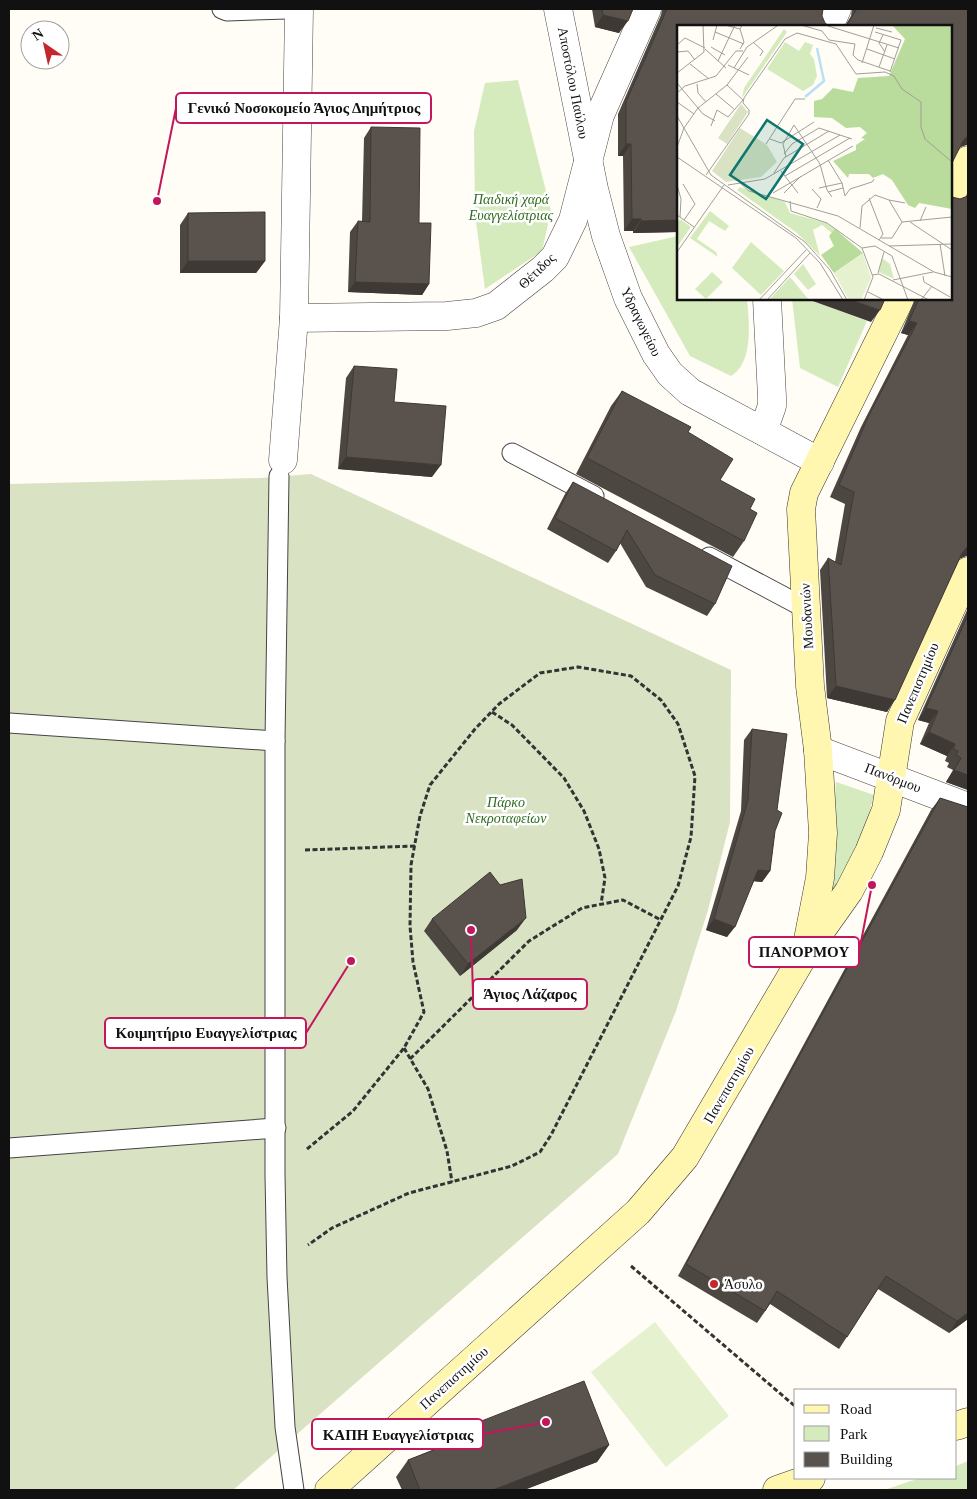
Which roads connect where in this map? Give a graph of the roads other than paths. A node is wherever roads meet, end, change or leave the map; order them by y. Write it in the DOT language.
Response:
graph roads {
  1 [pos="222,9"];
  2 [pos="287,9"];
  3 [pos="299,9"];
  4 [pos="558,9"];
  5 [pos="647,9"];
  6 [pos="837,9"];
  7 [pos="829,25"];
  8 [pos="588,157"];
  9 [pos="968,160"];
  10 [pos="952,193"];
  11 [pos="767,300"];
  12 [pos="900,300"];
  13 [pos="294,318"];
  14 [pos="763,431"];
  15 [pos="512,453"];
  16 [pos="820,462"];
  17 [pos="281,468"];
  18 [pos="608,504"];
  19 [pos="694,550"];
  20 [pos="968,571"];
  21 [pos="807,609"];
  22 [pos="9,722"];
  23 [pos="275,741"];
  24 [pos="818,750"];
  25 [pos="891,777"];
  26 [pos="968,807"];
  27 [pos="805,953"];
  28 [pos="276,1128"];
  29 [pos="9,1148"];
  30 [pos="808,1479"];
  31 [pos="294,1490"];
  32 [pos="329,1490"];
  33 [pos="777,1490"];
  1 -- 2 [label="lane"];
  3 -- 13 [label="street"];
  4 -- 8 [label="street, Αποστόλου Παύλου"];
  5 -- 8 [label="street, Θέτιδος"];
  6 -- 7 [label="street"];
  8 -- 13 [label="street, Θέτιδος"];
  8 -- 14 [label="street, Υδραγωγείου"];
  9 -- 10 [label="street"];
  11 -- 14 [label="street"];
  12 -- 16 [label="street, Μουδανιών"];
  13 -- 17 [label="street"];
  14 -- 16 [label="street, Υδραγωγείου"];
  15 -- 18 [label="lane"];
  16 -- 21 [label="street, Μουδανιών"];
  17 -- 23 [label="lane"];
  19 -- 21 [label="lane"];
  20 -- 25 [label="street, Πανεπιστημίου"];
  21 -- 24 [label="street, Μουδανιών"];
  22 -- 23 [label="lane"];
  23 -- 28 [label="lane"];
  24 -- 25 [label="street, Πανόρμου"];
  24 -- 27 [label="street, Μουδανιών"];
  25 -- 26 [label="street, Πανόρμου"];
  25 -- 27 [label="street, Πανεπιστημίου"];
  27 -- 32 [label="street, Πανεπιστημίου"];
  28 -- 29 [label="lane"];
  28 -- 31 [label="lane"];
  30 -- 33 [label="street"];
}
